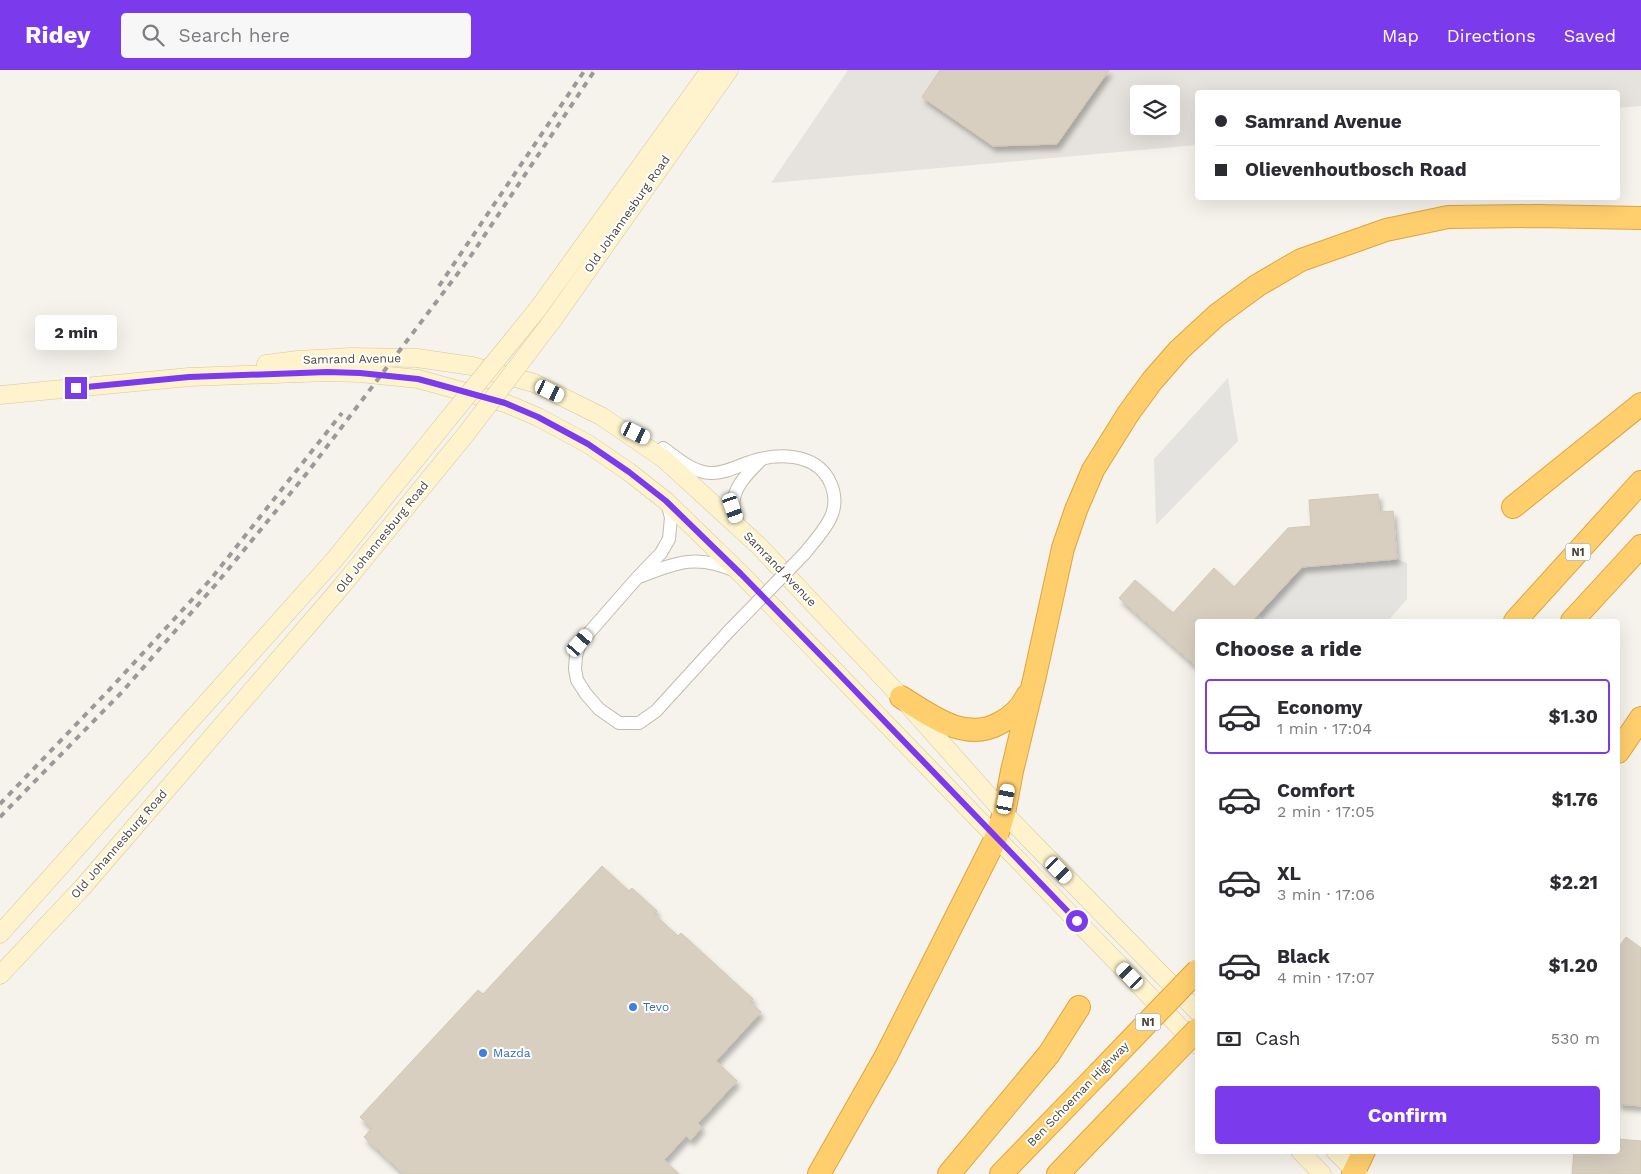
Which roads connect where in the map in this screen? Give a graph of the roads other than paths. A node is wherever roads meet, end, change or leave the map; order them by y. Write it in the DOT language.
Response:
graph roads {
  1 [pos="710,70"];
  2 [pos="729,70"];
  3 [pos="1641,218"];
  4 [pos="189,377"];
  5 [pos="0,395"];
  6 [pos="1641,404"];
  7 [pos="601,416"];
  8 [pos="762,459"];
  9 [pos="1641,482"];
  10 [pos="666,501"];
  11 [pos="1513,507"];
  12 [pos="741,529"];
  13 [pos="1641,546"];
  14 [pos="741,574"];
  15 [pos="637,578"];
  16 [pos="1517,619"];
  17 [pos="1574,619"];
  18 [pos="1034,680"];
  19 [pos="900,697"];
  20 [pos="1641,718"];
  21 [pos="1620,749"];
  22 [pos="1004,813"];
  23 [pos="996,838"];
  24 [pos="0,934"];
  25 [pos="1195,973"];
  26 [pos="0,975"];
  27 [pos="1079,1007"];
  28 [pos="1195,1009"];
  29 [pos="1195,1032"];
  30 [pos="1195,1043"];
  31 [pos="1303,1154"];
  32 [pos="1339,1154"];
  33 [pos="1357,1167"];
  34 [pos="819,1174"];
  35 [pos="949,1174"];
  36 [pos="1001,1174"];
  37 [pos="1058,1174"];
  38 [pos="1322,1174"];
  1 -- 24 [label="main road, Old Johannesburg Road, bridge"];
  2 -- 26 [label="main road, Old Johannesburg Road, bridge"];
  3 -- 18 [label="highway"];
  4 -- 5 [label="main road"];
  4 -- 7 [label="main road, Samrand Avenue"];
  4 -- 10 [label="main road, Samrand Avenue"];
  6 -- 11 [label="highway"];
  7 -- 8 [label="street"];
  7 -- 12 [label="main road, Samrand Avenue"];
  8 -- 12 [label="street"];
  8 -- 15 [label="street, bridge"];
  9 -- 16 [label="highway, N1"];
  10 -- 14 [label="main road, Samrand Avenue"];
  10 -- 15 [label="street"];
  12 -- 19 [label="main road, Samrand Avenue"];
  13 -- 17 [label="highway"];
  14 -- 15 [label="street"];
  14 -- 23 [label="main road, Samrand Avenue"];
  18 -- 19 [label="highway"];
  18 -- 22 [label="highway"];
  19 -- 22 [label="main road, Samrand Avenue"];
  20 -- 21 [label="highway"];
  22 -- 23 [label="highway"];
  22 -- 28 [label="main road, Samrand Avenue"];
  23 -- 30 [label="main road, Samrand Avenue"];
  23 -- 34 [label="highway"];
  25 -- 36 [label="highway, Ben Schoeman Highway / N1, bridge"];
  27 -- 35 [label="highway"];
  29 -- 37 [label="highway, bridge"];
  31 -- 38 [label="main road"];
  32 -- 33 [label="main road"];
}
